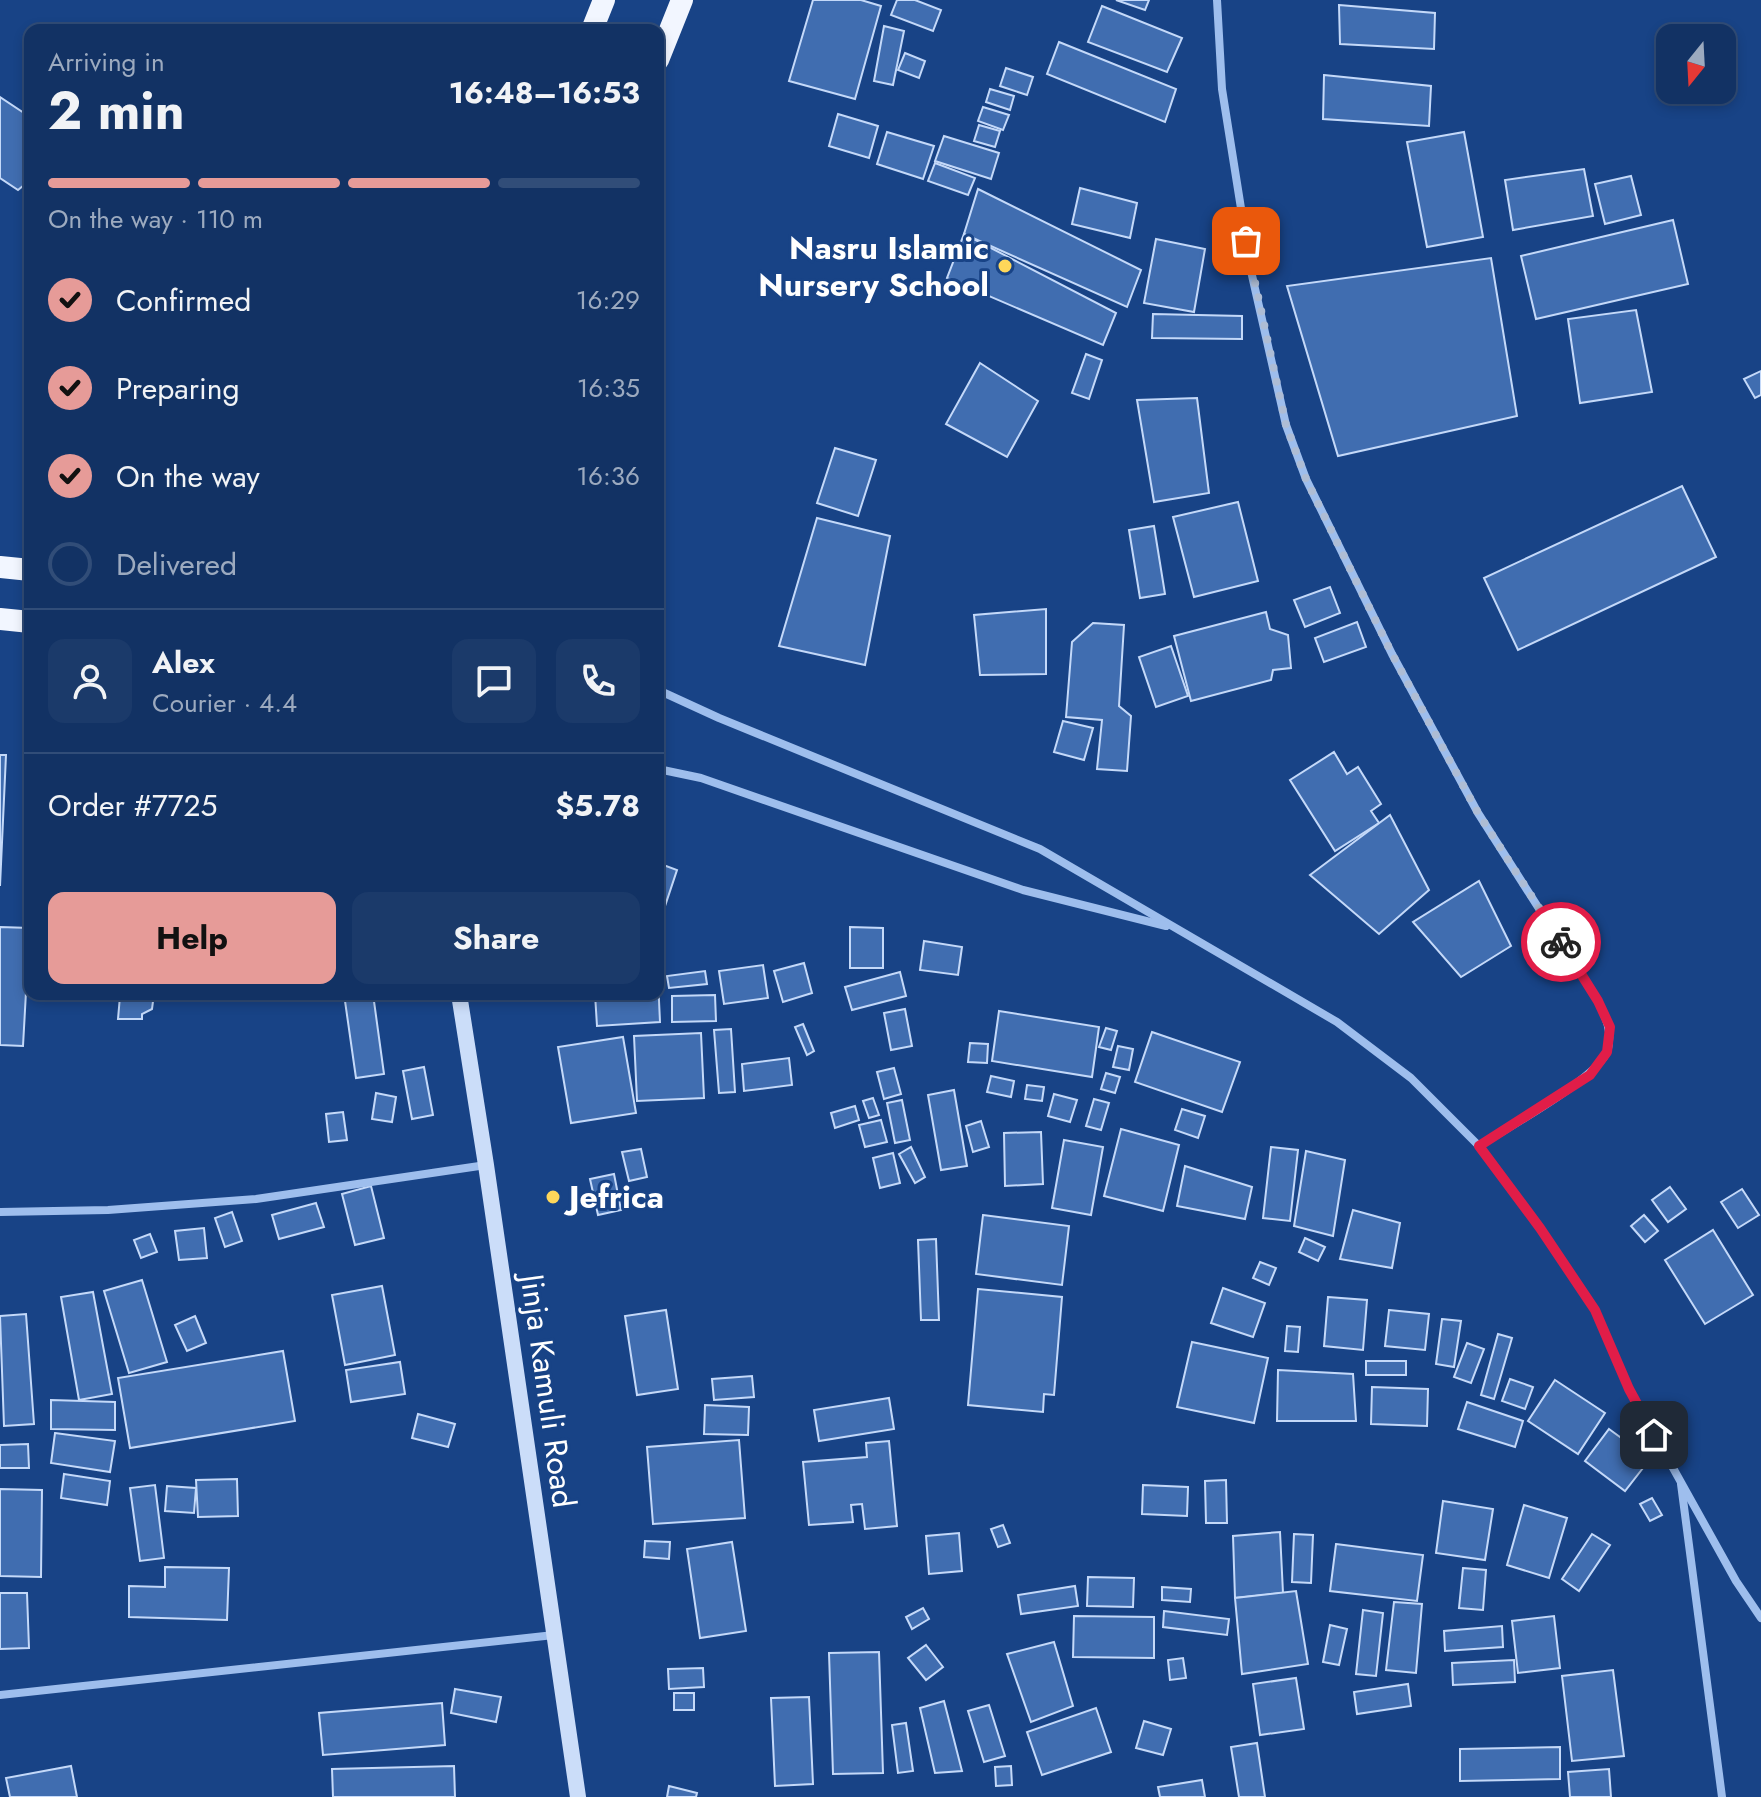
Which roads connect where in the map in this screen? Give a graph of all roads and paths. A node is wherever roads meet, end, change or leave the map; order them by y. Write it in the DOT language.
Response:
graph roads {
  1 [pos="604,0"];
  2 [pos="682,0"];
  3 [pos="1217,0"];
  4 [pos="594,24"];
  5 [pos="664,45"];
  6 [pos="0,567"];
  7 [pos="24,569"];
  8 [pos="0,619"];
  9 [pos="24,621"];
  10 [pos="664,693"];
  11 [pos="664,770"];
  12 [pos="1174,928"];
  13 [pos="460,1000"];
  14 [pos="1479,1146"];
  15 [pos="486,1165"];
  16 [pos="0,1212"];
  17 [pos="1680,1480"];
  18 [pos="1761,1618"];
  19 [pos="555,1635"];
  20 [pos="0,1695"];
  21 [pos="578,1797"];
  22 [pos="1722,1797"];
  1 -- 4 [label="highway"];
  2 -- 5 [label="highway"];
  3 -- 14 [label="street"];
  6 -- 7 [label="highway"];
  8 -- 9 [label="highway"];
  10 -- 12 [label="street"];
  11 -- 12 [label="street"];
  12 -- 14 [label="street"];
  13 -- 15 [label="main road, Jinja Kamuli Road"];
  14 -- 17 [label="street"];
  15 -- 16 [label="street"];
  15 -- 19 [label="main road, Jinja Kamuli Road"];
  17 -- 18 [label="street"];
  17 -- 22 [label="street"];
  19 -- 20 [label="street"];
  19 -- 21 [label="main road, Jinja Kamuli Road"];
}
